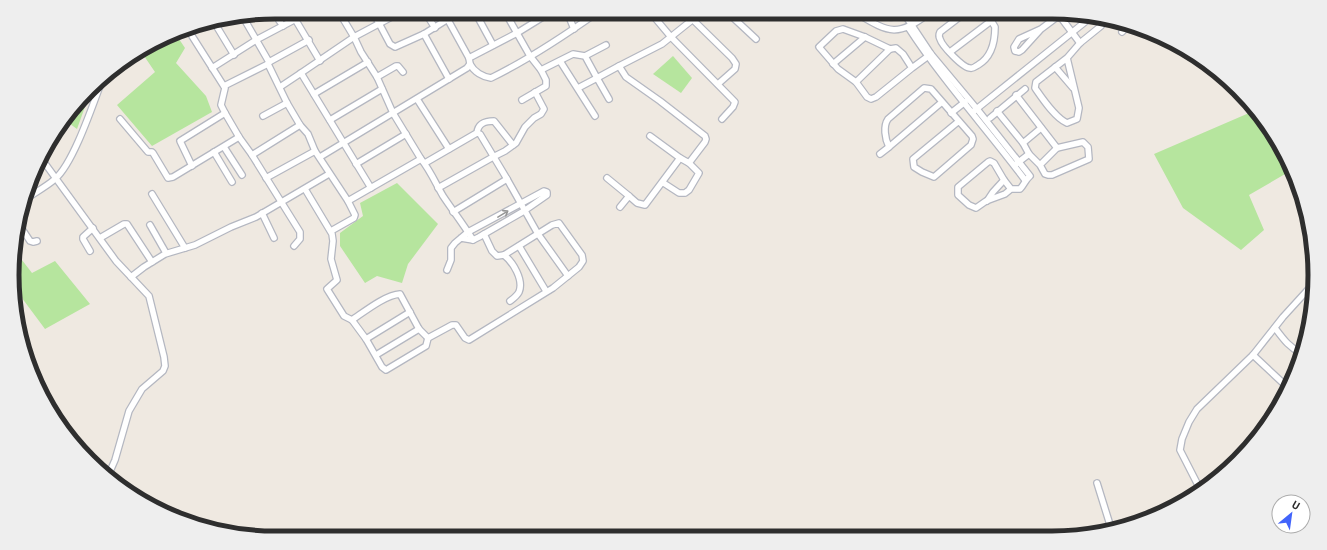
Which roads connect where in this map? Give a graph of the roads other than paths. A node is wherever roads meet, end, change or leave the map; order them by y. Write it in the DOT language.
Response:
graph roads {
  1 [pos="278,19"];
  2 [pos="295,19"];
  3 [pos="343,19"];
  4 [pos="377,19"];
  5 [pos="389,19"];
  6 [pos="429,19"];
  7 [pos="479,19"];
  8 [pos="509,19"];
  9 [pos="533,19"];
  10 [pos="570,19"];
  11 [pos="588,19"];
  12 [pos="656,19"];
  13 [pos="692,19"];
  14 [pos="735,19"];
  15 [pos="866,19"];
  16 [pos="906,19"];
  17 [pos="920,19"];
  18 [pos="957,19"];
  19 [pos="1054,19"];
  20 [pos="448,20"];
  21 [pos="1062,20"];
  22 [pos="245,21"];
  23 [pos="991,21"];
  24 [pos="1086,21"];
  25 [pos="380,24"];
  26 [pos="216,26"];
  27 [pos="283,26"];
  28 [pos="908,26"];
  29 [pos="1102,26"];
  30 [pos="435,28"];
  31 [pos="574,29"];
  32 [pos="1041,29"];
  33 [pos="517,33"];
  34 [pos="1072,33"];
  35 [pos="424,34"];
  36 [pos="192,36"];
  37 [pos="354,37"];
  38 [pos="671,37"];
  39 [pos="865,37"];
  40 [pos="756,39"];
  41 [pos="256,40"];
  42 [pos="309,40"];
  43 [pos="1080,43"];
  44 [pos="494,45"];
  45 [pos="606,45"];
  46 [pos="890,49"];
  47 [pos="950,52"];
  48 [pos="234,55"];
  49 [pos="929,55"];
  50 [pos="530,56"];
  51 [pos="585,56"];
  52 [pos="469,58"];
  53 [pos="1067,58"];
  54 [pos="320,61"];
  55 [pos="560,61"];
  56 [pos="368,62"];
  57 [pos="269,63"];
  58 [pos="470,64"];
  59 [pos="833,64"];
  60 [pos="619,66"];
  61 [pos="1055,67"];
  62 [pos="212,68"];
  63 [pos="912,68"];
  64 [pos="541,70"];
  65 [pos="403,72"];
  66 [pos="301,74"];
  67 [pos="377,77"];
  68 [pos="597,78"];
  69 [pos="450,79"];
  70 [pos="856,82"];
  71 [pos="718,84"];
  72 [pos="224,86"];
  73 [pos="280,87"];
  74 [pos="578,88"];
  75 [pos="1024,88"];
  76 [pos="382,89"];
  77 [pos="1075,89"];
  78 [pos="98,90"];
  79 [pos="535,92"];
  80 [pos="314,94"];
  81 [pos="1016,95"];
  82 [pos="417,99"];
  83 [pos="609,99"];
  84 [pos="522,100"];
  85 [pos="942,102"];
  86 [pos="965,102"];
  87 [pos="287,103"];
  88 [pos="975,111"];
  89 [pos="997,111"];
  90 [pos="393,113"];
  91 [pos="952,113"];
  92 [pos="225,114"];
  93 [pos="263,116"];
  94 [pos="595,116"];
  95 [pos="990,118"];
  96 [pos="120,119"];
  97 [pos="722,119"];
  98 [pos="330,120"];
  99 [pos="959,121"];
  100 [pos="300,124"];
  101 [pos="1041,128"];
  102 [pos="477,133"];
  103 [pos="406,134"];
  104 [pos="650,136"];
  105 [pos="239,137"];
  106 [pos="343,143"];
  107 [pos="1023,143"];
  108 [pos="513,145"];
  109 [pos="224,147"];
  110 [pos="889,147"];
  111 [pos="1057,148"];
  112 [pos="449,150"];
  113 [pos="315,151"];
  114 [pos="214,152"];
  115 [pos="880,154"];
  116 [pos="1030,154"];
  117 [pos="252,155"];
  118 [pos="320,157"];
  119 [pos="493,157"];
  120 [pos="680,158"];
  121 [pos="423,161"];
  122 [pos="45,163"];
  123 [pos="689,163"];
  124 [pos="356,164"];
  125 [pos="1016,164"];
  126 [pos="1040,165"];
  127 [pos="192,166"];
  128 [pos="329,174"];
  129 [pos="242,175"];
  130 [pos="56,178"];
  131 [pos="266,178"];
  132 [pos="607,178"];
  133 [pos="507,179"];
  134 [pos="1004,180"];
  135 [pos="232,182"];
  136 [pos="662,182"];
  137 [pos="371,188"];
  138 [pos="438,188"];
  139 [pos="305,189"];
  140 [pos="1011,189"];
  141 [pos="33,194"];
  142 [pos="152,194"];
  143 [pos="629,196"];
  144 [pos="348,201"];
  145 [pos="986,201"];
  146 [pos="281,202"];
  147 [pos="520,204"];
  148 [pos="620,206"];
  149 [pos="524,210"];
  150 [pos="453,212"];
  151 [pos="262,213"];
  152 [pos="150,225"];
  153 [pos="93,228"];
  154 [pos="331,230"];
  155 [pos="23,231"];
  156 [pos="468,232"];
  157 [pos="484,234"];
  158 [pos="538,234"];
  159 [pos="100,238"];
  160 [pos="274,238"];
  161 [pos="462,238"];
  162 [pos="473,240"];
  163 [pos="37,241"];
  164 [pos="294,246"];
  165 [pos="519,246"];
  166 [pos="185,248"];
  167 [pos="90,251"];
  168 [pos="166,253"];
  169 [pos="504,255"];
  170 [pos="152,262"];
  171 [pos="447,270"];
  172 [pos="568,276"];
  173 [pos="132,277"];
  174 [pos="1307,291"];
  175 [pos="546,292"];
  176 [pos="510,301"];
  177 [pos="410,312"];
  178 [pos="352,320"];
  179 [pos="1275,328"];
  180 [pos="419,329"];
  181 [pos="428,338"];
  182 [pos="366,339"];
  183 [pos="1296,350"];
  184 [pos="376,355"];
  185 [pos="1253,355"];
  186 [pos="1284,384"];
  187 [pos="110,471"];
  188 [pos="1097,483"];
  189 [pos="1198,485"];
  190 [pos="1110,524"];
  1 -- 27 [label="street"];
  2 -- 27 [label="street"];
  2 -- 42 [label="street"];
  3 -- 37 [label="street"];
  4 -- 25 [label="street"];
  5 -- 25 [label="street"];
  6 -- 30 [label="street"];
  7 -- 44 [label="street"];
  8 -- 33 [label="street"];
  9 -- 33 [label="street"];
  10 -- 31 [label="street"];
  11 -- 31 [label="street"];
  12 -- 38 [label="street"];
  13 -- 38 [label="street"];
  13 -- 71 [label="street"];
  14 -- 40 [label="street"];
  15 -- 28 [label="street"];
  16 -- 28 [label="street"];
  17 -- 28 [label="street"];
  18 -- 47 [label="street"];
  19 -- 32 [label="street"];
  20 -- 30 [label="street"];
  20 -- 52 [label="street"];
  21 -- 34 [label="street"];
  22 -- 41 [label="street"];
  23 -- 47 [label="street"];
  23 -- 47 [label="street"];
  24 -- 34 [label="street"];
  25 -- 35 [label="street"];
  25 -- 37 [label="street"];
  26 -- 48 [label="street"];
  27 -- 41 [label="street"];
  28 -- 49 [label="street"];
  29 -- 43 [label="street"];
  30 -- 35 [label="street"];
  31 -- 50 [label="street"];
  32 -- 32 [label="street"];
  33 -- 44 [label="street"];
  33 -- 50 [label="street"];
  34 -- 43 [label="street"];
  34 -- 88 [label="street"];
  35 -- 69 [label="street"];
  36 -- 62 [label="street"];
  37 -- 54 [label="street"];
  37 -- 56 [label="street"];
  38 -- 60 [label="street"];
  38 -- 71 [label="street"];
  39 -- 46 [label="street"];
  39 -- 59 [label="street"];
  39 -- 59 [label="street"];
  41 -- 48 [label="street"];
  41 -- 57 [label="street"];
  42 -- 54 [label="street"];
  42 -- 57 [label="street"];
  43 -- 53 [label="street"];
  44 -- 52 [label="street"];
  45 -- 51 [label="street"];
  46 -- 63 [label="street"];
  46 -- 70 [label="street"];
  48 -- 62 [label="street"];
  49 -- 63 [label="street"];
  49 -- 86 [label="street"];
  49 -- 88 [label="street"];
  50 -- 58 [label="street"];
  50 -- 64 [label="street"];
  51 -- 55 [label="street"];
  51 -- 68 [label="street"];
  52 -- 58 [label="street"];
  53 -- 61 [label="street"];
  53 -- 77 [label="street"];
  54 -- 66 [label="street"];
  55 -- 64 [label="street"];
  55 -- 74 [label="street"];
  56 -- 67 [label="street"];
  56 -- 80 [label="street"];
  57 -- 72 [label="street"];
  57 -- 73 [label="street"];
  58 -- 69 [label="street"];
  59 -- 70 [label="street"];
  60 -- 68 [label="street"];
  60 -- 123 [label="street"];
  61 -- 77 [label="street"];
  61 -- 77 [label="street"];
  62 -- 72 [label="street"];
  63 -- 70 [label="street"];
  64 -- 79 [label="street"];
  65 -- 67 [label="street"];
  66 -- 73 [label="street"];
  66 -- 80 [label="street"];
  67 -- 76 [label="street"];
  68 -- 74 [label="street"];
  68 -- 83 [label="street"];
  69 -- 82 [label="street"];
  71 -- 97 [label="street"];
  72 -- 92 [label="street"];
  73 -- 87 [label="street"];
  74 -- 94 [label="street"];
  75 -- 81 [label="street"];
  76 -- 90 [label="street"];
  76 -- 98 [label="street"];
  78 -- 130 [label="street"];
  79 -- 84 [label="street"];
  79 -- 108 [label="street"];
  80 -- 98 [label="street"];
  81 -- 89 [label="street"];
  81 -- 101 [label="street"];
  82 -- 90 [label="street"];
  82 -- 112 [label="street"];
  85 -- 91 [label="street"];
  85 -- 110 [label="street"];
  85 -- 110 [label="street"];
  86 -- 88 [label="street"];
  86 -- 91 [label="street"];
  87 -- 93 [label="street"];
  87 -- 100 [label="street"];
  88 -- 125 [label="street"];
  89 -- 95 [label="street"];
  89 -- 107 [label="street"];
  90 -- 103 [label="street"];
  90 -- 106 [label="street"];
  91 -- 99 [label="street"];
  92 -- 105 [label="street"];
  92 -- 127 [label="street"];
  96 -- 127 [label="street"];
  98 -- 106 [label="street"];
  99 -- 99 [label="street"];
  100 -- 113 [label="street"];
  100 -- 117 [label="street"];
  101 -- 107 [label="street"];
  101 -- 111 [label="street"];
  102 -- 108 [label="street"];
  102 -- 112 [label="street"];
  102 -- 119 [label="street"];
  103 -- 121 [label="street"];
  103 -- 124 [label="street"];
  104 -- 120 [label="street"];
  105 -- 109 [label="street"];
  105 -- 117 [label="street"];
  106 -- 118 [label="street"];
  106 -- 124 [label="street"];
  107 -- 116 [label="street"];
  108 -- 119 [label="street"];
  109 -- 114 [label="street"];
  109 -- 129 [label="street"];
  110 -- 115 [label="street"];
  111 -- 126 [label="street"];
  111 -- 126 [label="street"];
  112 -- 121 [label="street"];
  113 -- 118 [label="street"];
  113 -- 131 [label="street"];
  114 -- 127 [label="street"];
  114 -- 135 [label="street"];
  116 -- 125 [label="street"];
  116 -- 126 [label="street"];
  117 -- 131 [label="street"];
  118 -- 128 [label="street"];
  119 -- 133 [label="street"];
  119 -- 138 [label="street"];
  120 -- 123 [label="street"];
  120 -- 136 [label="street"];
  121 -- 137 [label="street"];
  121 -- 138 [label="street"];
  122 -- 130 [label="street"];
  123 -- 136 [label="street"];
  124 -- 137 [label="street"];
  125 -- 140 [label="street"];
  128 -- 139 [label="street"];
  128 -- 144 [label="street"];
  130 -- 141 [label="street"];
  130 -- 153 [label="street"];
  131 -- 146 [label="street"];
  132 -- 143 [label="street"];
  133 -- 147 [label="street"];
  133 -- 150 [label="street"];
  134 -- 140 [label="street"];
  134 -- 145 [label="street"];
  134 -- 145 [label="street"];
  136 -- 143 [label="street"];
  137 -- 144 [label="street"];
  138 -- 150 [label="street"];
  139 -- 146 [label="street"];
  139 -- 154 [label="street"];
  140 -- 145 [label="street"];
  142 -- 166 [label="street"];
  143 -- 148 [label="street"];
  144 -- 154 [label="street"];
  146 -- 151 [label="street"];
  146 -- 164 [label="street"];
  147 -- 149 [label="street"];
  147 -- 149 [label="street"];
  156 -- 147 [label="street, one-way"];
  149 -- 157 [label="street"];
  149 -- 158 [label="street"];
  150 -- 156 [label="street"];
  151 -- 160 [label="street"];
  151 -- 166 [label="street"];
  152 -- 168 [label="street"];
  153 -- 159 [label="street"];
  153 -- 167 [label="street"];
  154 -- 178 [label="street"];
  155 -- 163 [label="street"];
  156 -- 161 [label="street"];
  156 -- 162 [label="street"];
  157 -- 162 [label="street"];
  157 -- 169 [label="street"];
  158 -- 165 [label="street"];
  158 -- 172 [label="street"];
  158 -- 172 [label="street"];
  159 -- 170 [label="street"];
  159 -- 173 [label="street"];
  161 -- 162 [label="street"];
  161 -- 171 [label="street"];
  165 -- 169 [label="street"];
  165 -- 175 [label="street"];
  166 -- 168 [label="street"];
  168 -- 170 [label="street"];
  169 -- 176 [label="street"];
  170 -- 173 [label="street"];
  172 -- 175 [label="street"];
  173 -- 187 [label="street"];
  174 -- 179 [label="street"];
  175 -- 181 [label="street"];
  177 -- 178 [label="street"];
  177 -- 180 [label="street"];
  177 -- 182 [label="street"];
  178 -- 182 [label="street"];
  179 -- 183 [label="street"];
  179 -- 185 [label="street"];
  180 -- 181 [label="street"];
  180 -- 184 [label="street"];
  181 -- 184 [label="street"];
  182 -- 184 [label="street"];
  185 -- 186 [label="street"];
  185 -- 189 [label="street"];
  188 -- 190 [label="street"];
}
